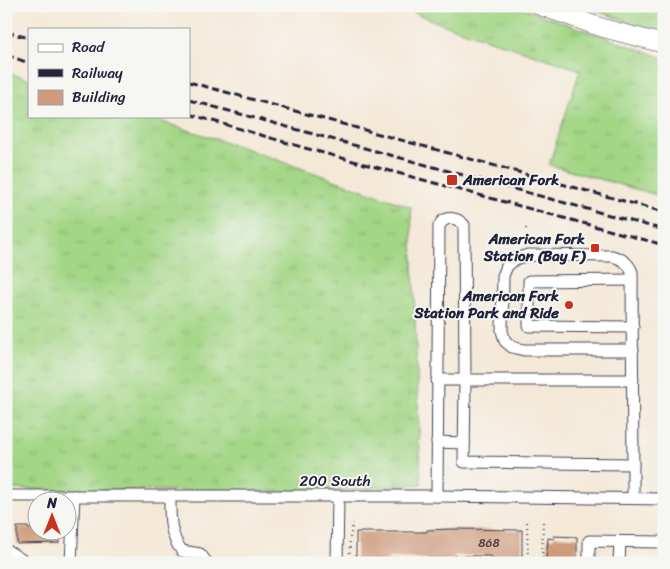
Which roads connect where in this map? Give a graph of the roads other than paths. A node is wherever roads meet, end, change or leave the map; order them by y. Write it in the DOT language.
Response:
graph roads {
  1 [pos="540,6"];
  2 [pos="582,6"];
  3 [pos="664,43"];
  4 [pos="632,280"];
  5 [pos="632,327"];
  6 [pos="633,350"];
  7 [pos="437,380"];
  8 [pos="465,380"];
  9 [pos="633,380"];
  10 [pos="436,442"];
  11 [pos="464,443"];
  12 [pos="633,464"];
  13 [pos="6,496"];
  14 [pos="28,496"];
  15 [pos="78,496"];
  16 [pos="170,496"];
  17 [pos="437,496"];
  18 [pos="338,497"];
  19 [pos="633,498"];
  20 [pos="664,499"];
  21 [pos="72,542"];
  22 [pos="620,542"];
  23 [pos="664,542"];
  24 [pos="6,550"];
  25 [pos="27,563"];
  26 [pos="71,563"];
  27 [pos="207,563"];
  28 [pos="337,563"];
  29 [pos="589,563"];
  30 [pos="619,563"];
  1 -- 3 [label="highway"];
  2 -- 3 [label="highway"];
  4 -- 5 [label="street"];
  4 -- 5 [label="street"];
  4 -- 6 [label="street"];
  5 -- 6 [label="street"];
  6 -- 9 [label="street"];
  7 -- 8 [label="street"];
  7 -- 8 [label="street"];
  7 -- 10 [label="street"];
  8 -- 9 [label="street"];
  8 -- 11 [label="street"];
  9 -- 12 [label="street"];
  10 -- 11 [label="street"];
  10 -- 17 [label="street"];
  11 -- 12 [label="street"];
  12 -- 19 [label="street"];
  13 -- 14 [label="street, 200 South"];
  15 -- 16 [label="street, 200 South"];
  16 -- 18 [label="street, 200 South"];
  16 -- 27 [label="street"];
  17 -- 18 [label="street, 200 South"];
  17 -- 19 [label="street, 200 South"];
  18 -- 28 [label="street"];
  19 -- 20 [label="street, 200 South"];
  21 -- 26 [label="street"];
  22 -- 23 [label="street"];
  22 -- 29 [label="street"];
  22 -- 30 [label="street"];
  24 -- 25 [label="street"];
}
